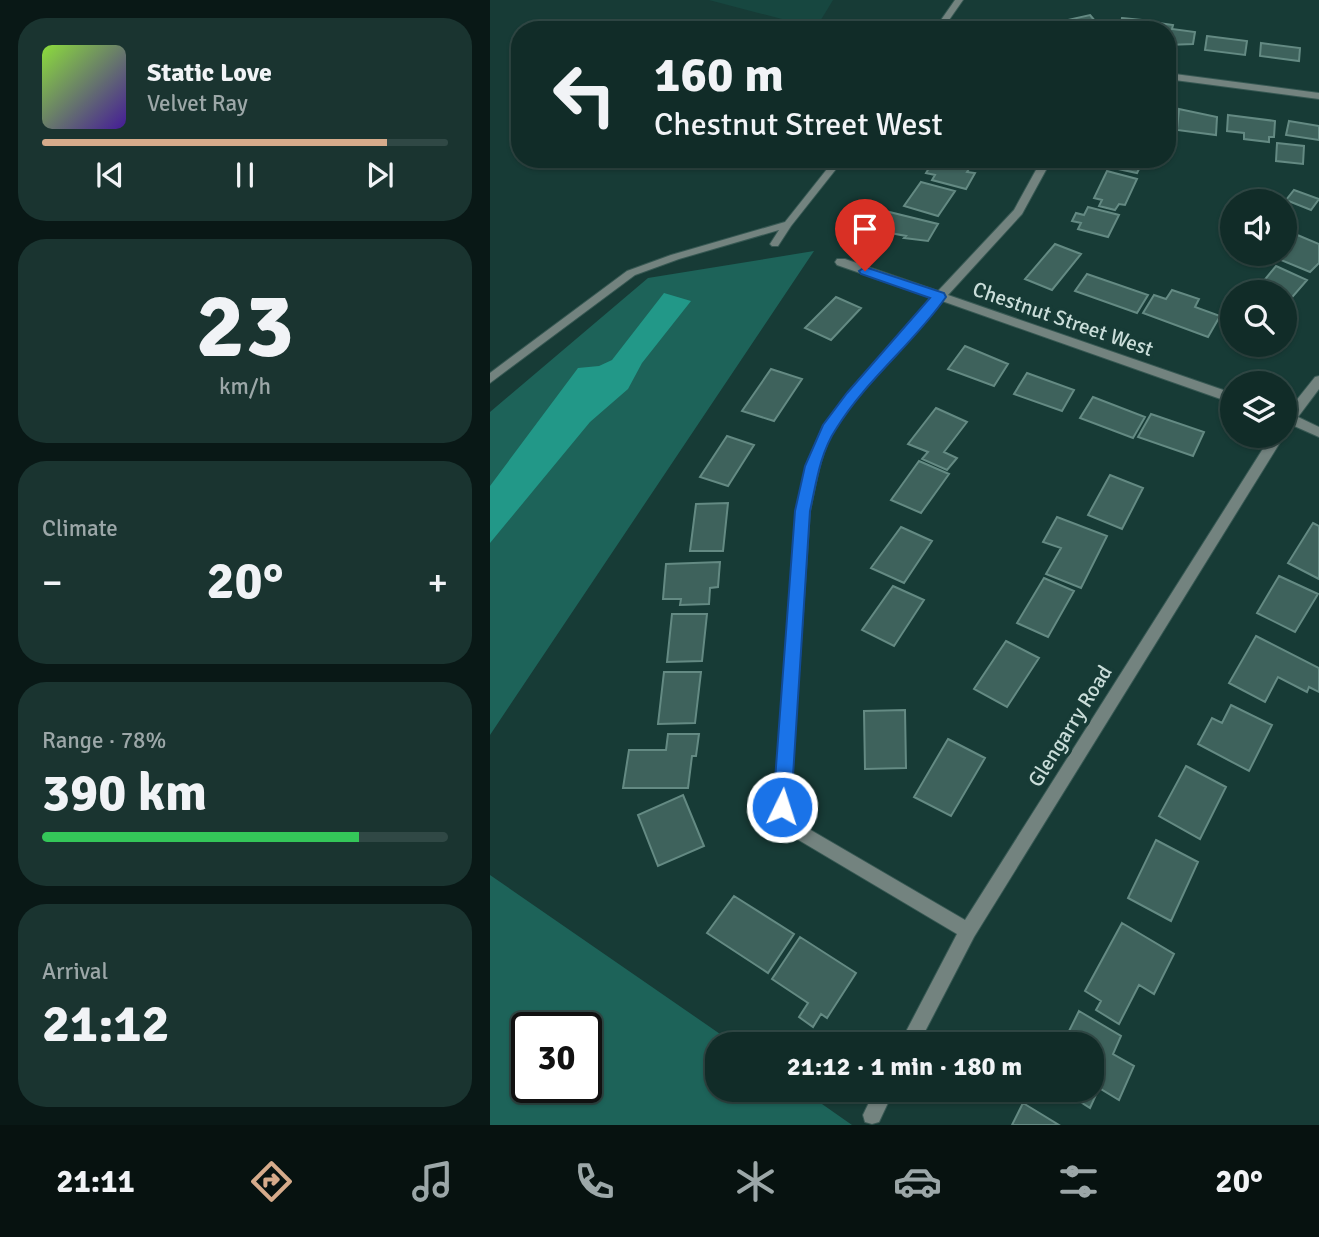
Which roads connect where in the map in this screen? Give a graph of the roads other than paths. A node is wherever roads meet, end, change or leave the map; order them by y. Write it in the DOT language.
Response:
graph roads {
  1 [pos="959,0"];
  2 [pos="944,21"];
  3 [pos="1176,77"];
  4 [pos="1319,96"];
  5 [pos="833,168"];
  6 [pos="1042,168"];
  7 [pos="788,224"];
  8 [pos="775,244"];
  9 [pos="841,262"];
  10 [pos="939,297"];
  11 [pos="490,379"];
  12 [pos="1319,380"];
  13 [pos="1220,394"];
  14 [pos="1297,407"];
  15 [pos="1297,424"];
  16 [pos="1319,432"];
  17 [pos="1270,448"];
  18 [pos="968,931"];
  19 [pos="915,1032"];
  20 [pos="879,1102"];
  21 [pos="872,1115"];
  1 -- 2 [label="lane"];
  3 -- 4 [label="street"];
  5 -- 7 [label="lane"];
  6 -- 10 [label="street"];
  7 -- 8 [label="lane"];
  7 -- 11 [label="lane"];
  9 -- 10 [label="street, Chestnut Street West"];
  10 -- 13 [label="street, Chestnut Street West"];
  10 -- 18 [label="street"];
  12 -- 14 [label="street"];
  15 -- 16 [label="street"];
  17 -- 18 [label="street, Glengarry Road"];
  18 -- 19 [label="street, Glengarry Road"];
  20 -- 21 [label="street"];
}
